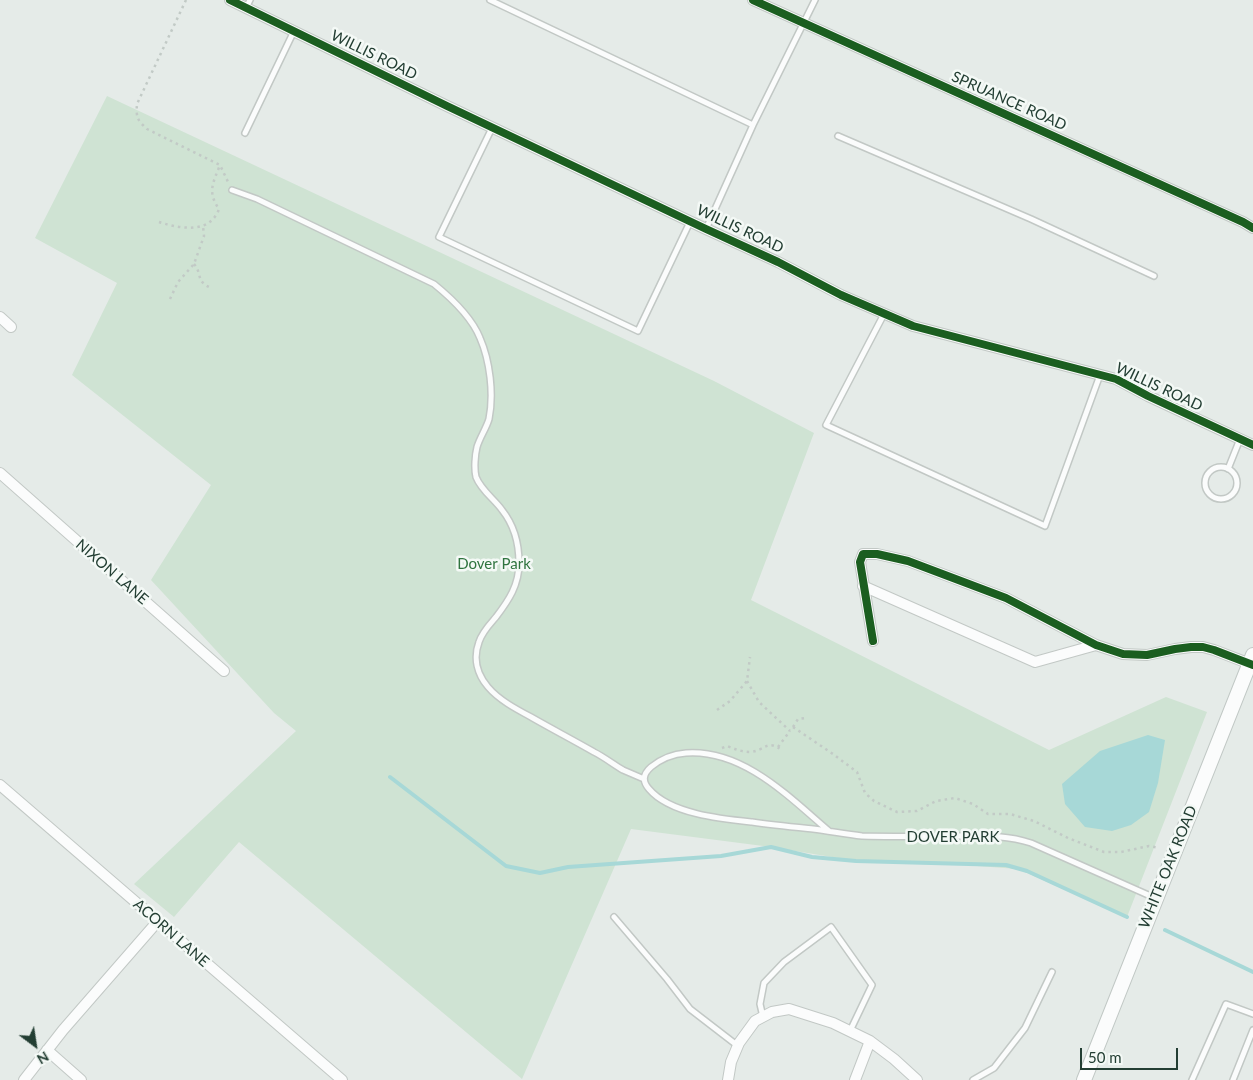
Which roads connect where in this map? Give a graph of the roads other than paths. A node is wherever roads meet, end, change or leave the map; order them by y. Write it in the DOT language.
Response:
graph roads {
  1 [pos="230,0"];
  2 [pos="490,0"];
  3 [pos="753,0"];
  4 [pos="815,0"];
  5 [pos="248,4"];
  6 [pos="804,24"];
  7 [pos="294,32"];
  8 [pos="753,125"];
  9 [pos="492,128"];
  10 [pos="245,134"];
  11 [pos="838,136"];
  12 [pos="232,190"];
  13 [pos="690,222"];
  14 [pos="1253,228"];
  15 [pos="706,229"];
  16 [pos="1154,276"];
  17 [pos="884,314"];
  18 [pos="0,317"];
  19 [pos="11,327"];
  20 [pos="1100,375"];
  21 [pos="1240,439"];
  22 [pos="1253,445"];
  23 [pos="1228,469"];
  24 [pos="0,473"];
  25 [pos="864,586"];
  26 [pos="873,641"];
  27 [pos="1096,645"];
  28 [pos="1252,661"];
  29 [pos="224,671"];
  30 [pos="644,779"];
  31 [pos="0,785"];
  32 [pos="829,831"];
  33 [pos="1156,898"];
  34 [pos="614,916"];
  35 [pos="158,921"];
  36 [pos="1052,972"];
  37 [pos="1253,1014"];
  38 [pos="763,1017"];
  39 [pos="1253,1030"];
  40 [pos="850,1032"];
  41 [pos="870,1041"];
  42 [pos="738,1046"];
  43 [pos="47,1050"];
  44 [pos="24,1080"];
  45 [pos="81,1080"];
  46 [pos="342,1080"];
  47 [pos="728,1080"];
  48 [pos="854,1080"];
  49 [pos="917,1080"];
  50 [pos="973,1080"];
  51 [pos="1084,1080"];
  52 [pos="1192,1080"];
  53 [pos="1233,1080"];
  1 -- 5 [label="street, WILLIS ROAD"];
  2 -- 8 [label="lane"];
  3 -- 6 [label="street, SPRUANCE ROAD"];
  4 -- 6 [label="lane"];
  5 -- 7 [label="street, WILLIS ROAD"];
  6 -- 8 [label="lane"];
  6 -- 14 [label="street, SPRUANCE ROAD"];
  7 -- 9 [label="street, WILLIS ROAD"];
  7 -- 10 [label="lane"];
  8 -- 15 [label="lane"];
  9 -- 13 [label="street, WILLIS ROAD"];
  9 -- 13 [label="lane"];
  11 -- 16 [label="lane"];
  12 -- 30 [label="lane"];
  13 -- 15 [label="street, WILLIS ROAD"];
  15 -- 17 [label="street, WILLIS ROAD"];
  17 -- 20 [label="street, WILLIS ROAD"];
  17 -- 20 [label="lane"];
  18 -- 19 [label="street"];
  20 -- 21 [label="street, WILLIS ROAD"];
  21 -- 22 [label="street, WILLIS ROAD"];
  21 -- 23 [label="lane"];
  23 -- 23 [label="lane"];
  24 -- 29 [label="street, NIXON LANE"];
  25 -- 26 [label="street"];
  25 -- 27 [label="street"];
  25 -- 27 [label="street"];
  27 -- 28 [label="street"];
  28 -- 33 [label="street, WHITE OAK ROAD"];
  30 -- 32 [label="lane, DOVER PARK"];
  30 -- 32 [label="lane"];
  31 -- 35 [label="street, ACORN LANE"];
  32 -- 33 [label="lane, DOVER PARK"];
  33 -- 51 [label="street, WHITE OAK ROAD"];
  34 -- 42 [label="lane"];
  35 -- 43 [label="street"];
  35 -- 46 [label="street, ACORN LANE"];
  36 -- 50 [label="lane"];
  37 -- 52 [label="lane"];
  38 -- 40 [label="street"];
  38 -- 40 [label="lane"];
  38 -- 42 [label="street"];
  39 -- 53 [label="lane"];
  40 -- 41 [label="street"];
  41 -- 48 [label="street"];
  41 -- 49 [label="street"];
  42 -- 47 [label="street"];
  43 -- 44 [label="street"];
  43 -- 45 [label="street"];
}
